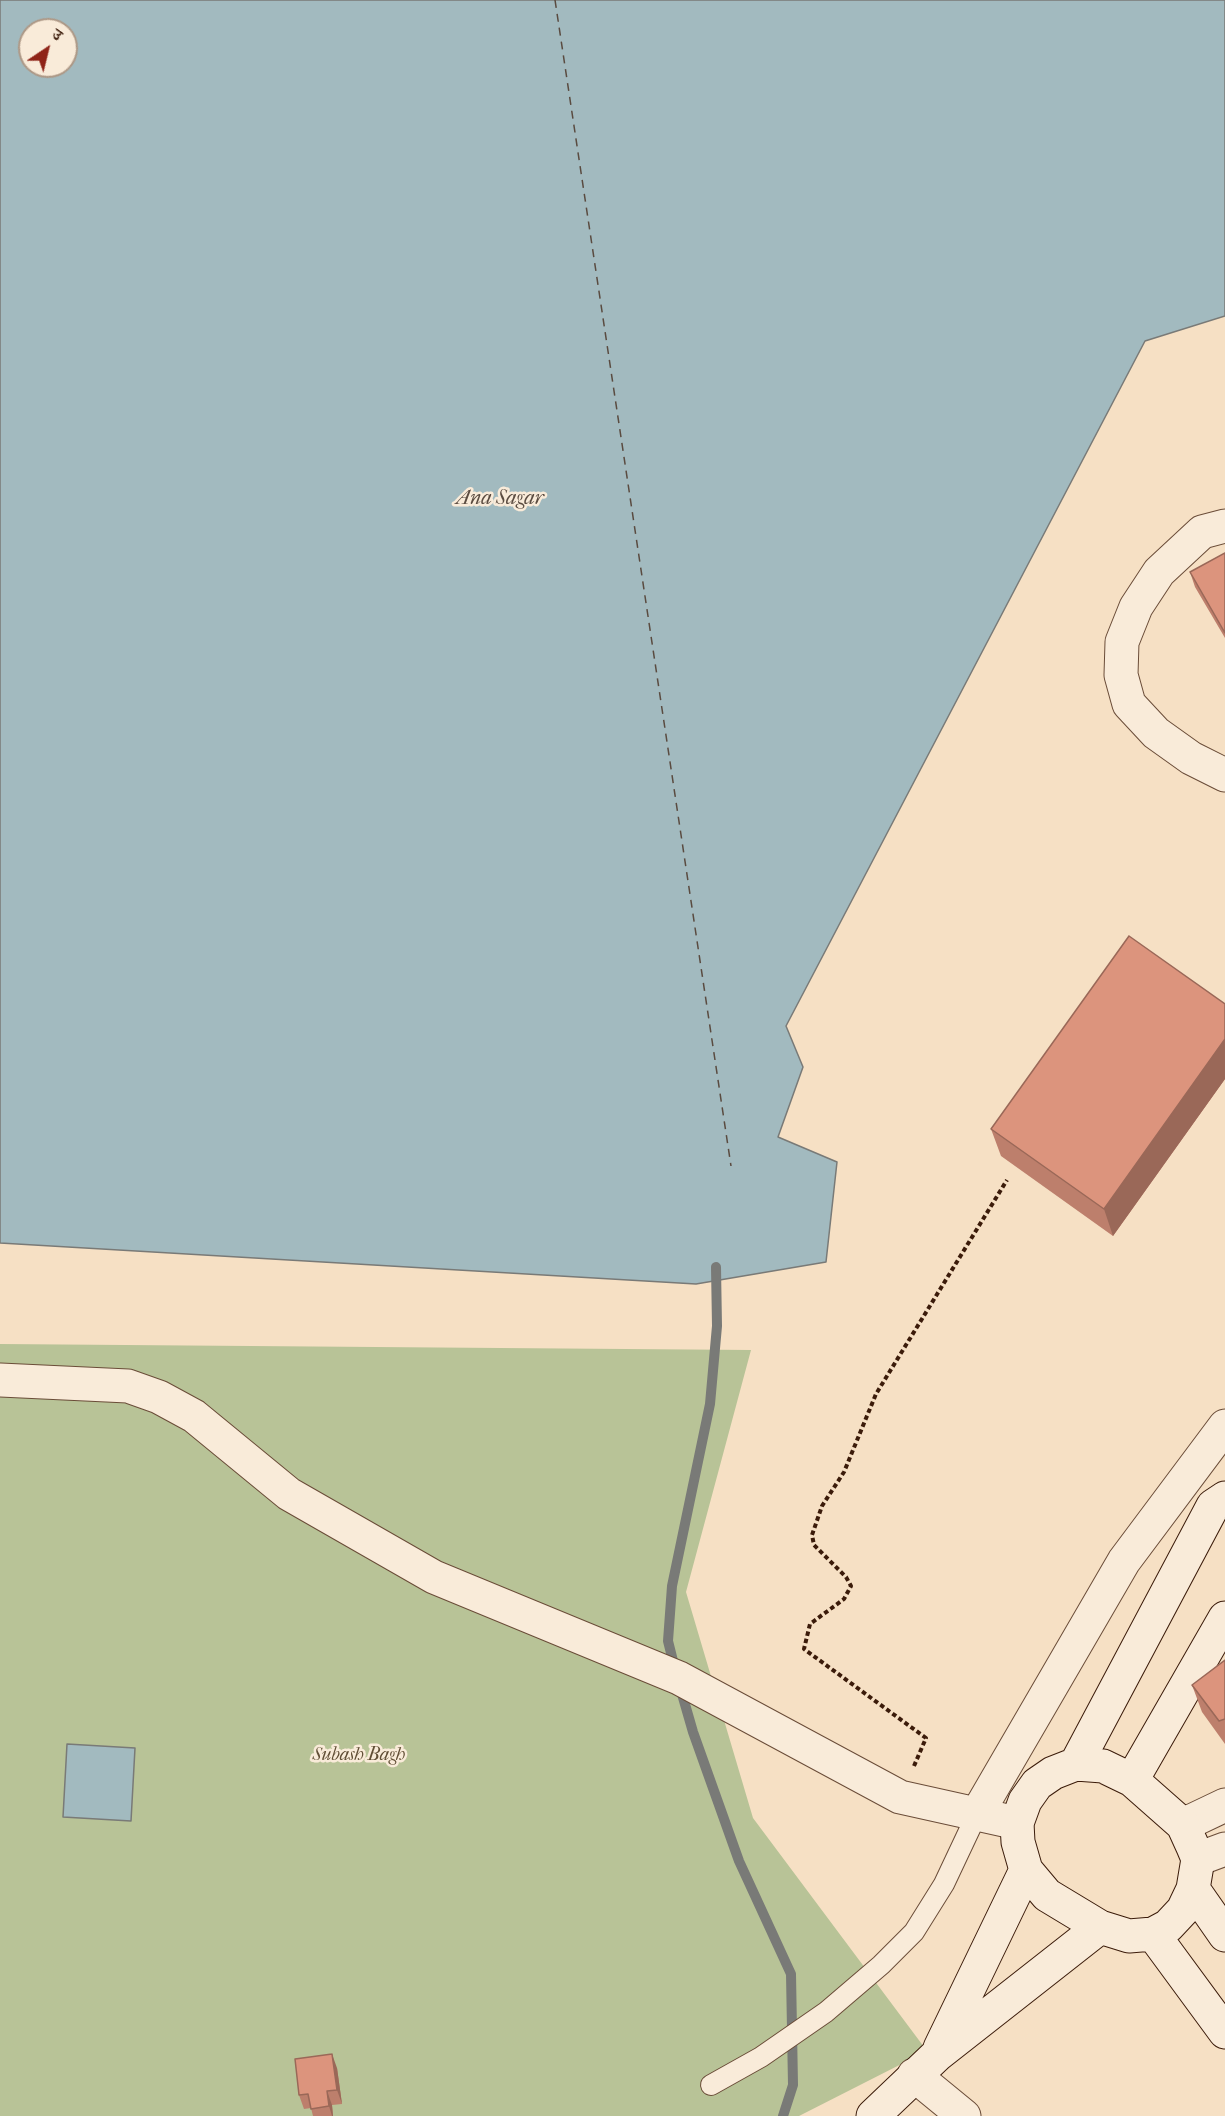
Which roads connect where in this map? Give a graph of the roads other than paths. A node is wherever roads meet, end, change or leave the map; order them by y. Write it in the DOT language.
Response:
graph roads {
  1 [pos="1225,526"];
  2 [pos="1225,775"];
  3 [pos="0,1380"];
  4 [pos="1225,1426"];
  5 [pos="1225,1498"];
  6 [pos="1225,1618"];
  7 [pos="1076,1764"];
  8 [pos="1132,1780"];
  9 [pos="1225,1805"];
  10 [pos="977,1814"];
  11 [pos="1017,1823"];
  12 [pos="1183,1825"];
  13 [pos="1205,1866"];
  14 [pos="1026,1870"];
  15 [pos="1100,1927"];
  16 [pos="1153,1934"];
  17 [pos="1225,1935"];
  18 [pos="1225,2031"];
  19 [pos="925,2065"];
  20 [pos="711,2085"];
  21 [pos="873,2116"];
  22 [pos="964,2116"];
  1 -- 2 [label="street"];
  3 -- 10 [label="street"];
  4 -- 10 [label="street"];
  5 -- 7 [label="street"];
  6 -- 8 [label="street"];
  7 -- 8 [label="street"];
  7 -- 11 [label="street"];
  8 -- 12 [label="street"];
  9 -- 12 [label="street"];
  10 -- 11 [label="street"];
  10 -- 20 [label="lane"];
  11 -- 14 [label="street"];
  12 -- 13 [label="street"];
  13 -- 16 [label="street"];
  13 -- 17 [label="street"];
  14 -- 15 [label="street"];
  14 -- 19 [label="street"];
  15 -- 16 [label="street"];
  15 -- 19 [label="street"];
  16 -- 18 [label="street"];
  19 -- 21 [label="street"];
  19 -- 22 [label="street"];
}
